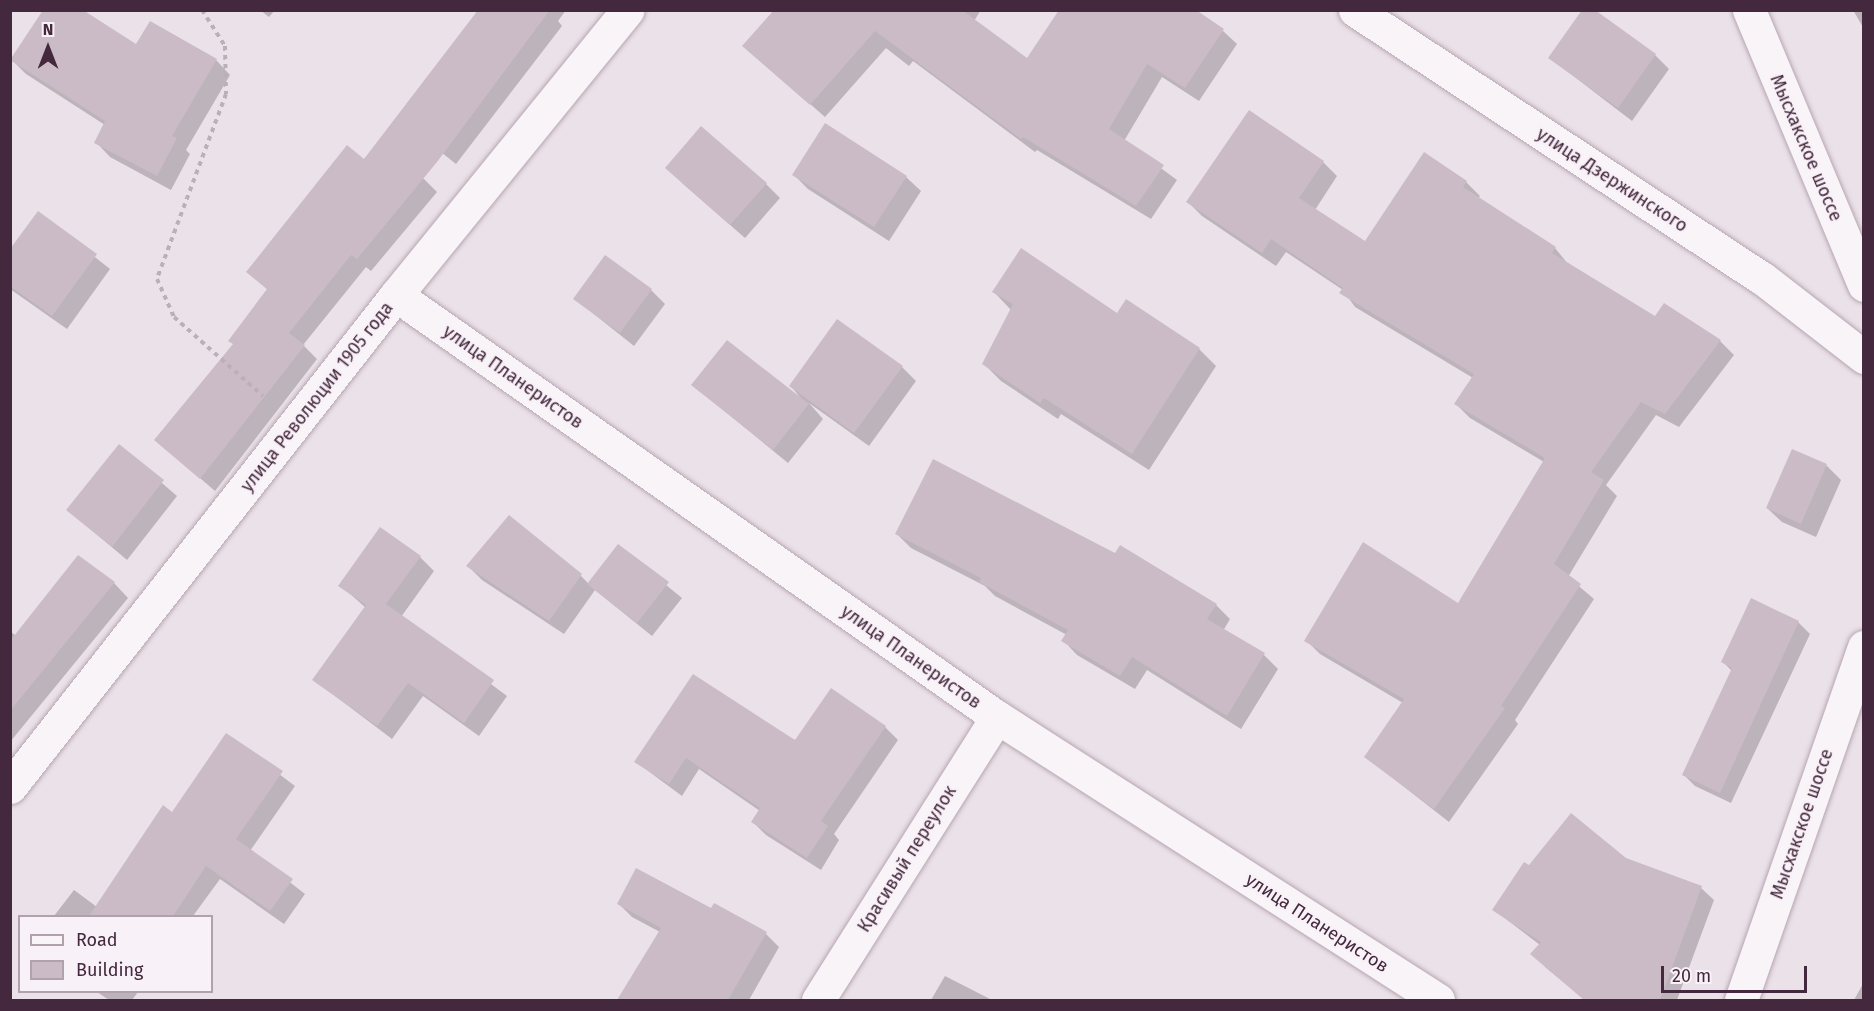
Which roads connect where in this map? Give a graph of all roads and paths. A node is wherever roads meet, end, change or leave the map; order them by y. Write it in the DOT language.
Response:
graph roads {
  1 [pos="202,10"];
  2 [pos="628,10"];
  3 [pos="1355,10"];
  4 [pos="1749,10"];
  5 [pos="1863,285"];
  6 [pos="396,295"];
  7 [pos="1863,357"];
  8 [pos="296,424"];
  9 [pos="1863,647"];
  10 [pos="997,717"];
  11 [pos="10,787"];
  12 [pos="818,1000"];
  13 [pos="1438,1000"];
  14 [pos="1741,1000"];
  1 -- 8 [label="path"];
  2 -- 6 [label="street, улица Революции 1905 года"];
  3 -- 7 [label="street, улица Дзержинского"];
  4 -- 5 [label="street, Мысхакское шоссе"];
  6 -- 8 [label="street, улица Революции 1905 года"];
  6 -- 10 [label="street, улица Планеристов"];
  8 -- 11 [label="street, улица Революции 1905 года"];
  9 -- 14 [label="street, Мысхакское шоссе"];
  10 -- 12 [label="street, Красивый переулок"];
  10 -- 13 [label="street, улица Планеристов"];
}
